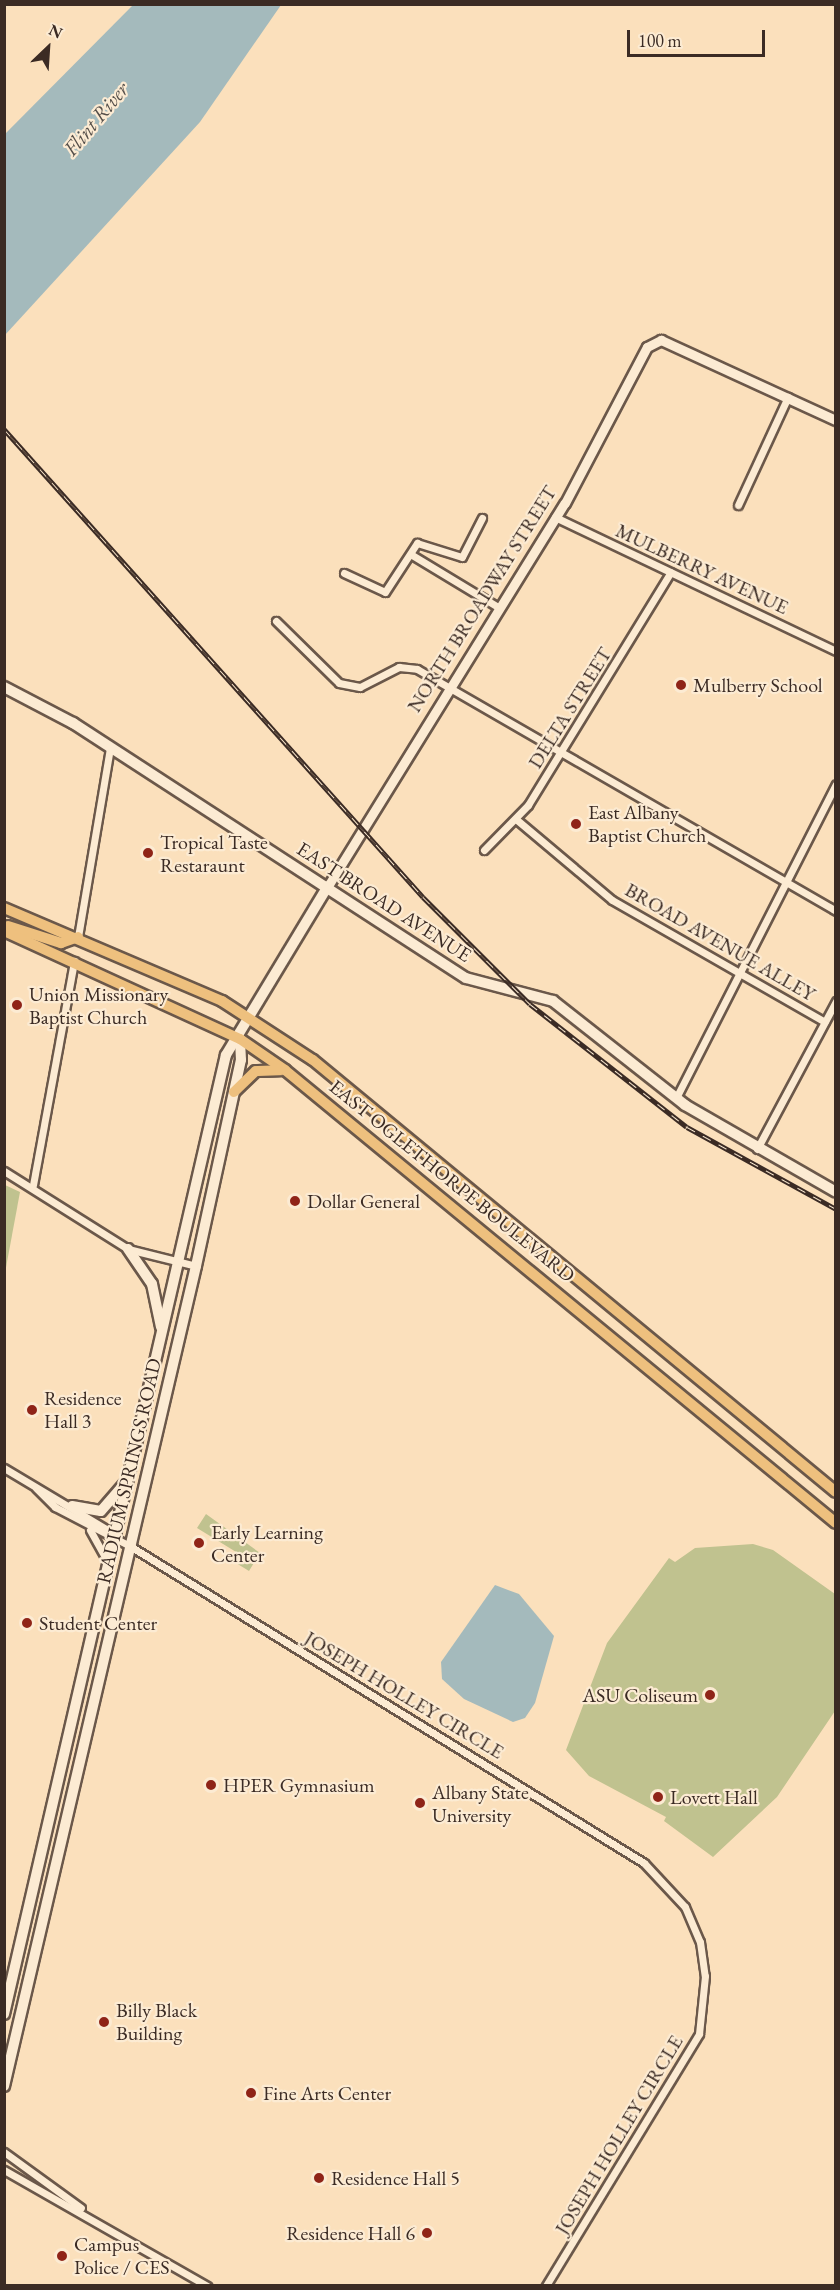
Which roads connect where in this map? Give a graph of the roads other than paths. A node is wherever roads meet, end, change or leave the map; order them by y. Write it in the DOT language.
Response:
graph roads {
  1 [pos="788,397"];
  2 [pos="836,420"];
  3 [pos="738,505"];
  4 [pos="555,517"];
  5 [pos="482,518"];
  6 [pos="412,555"];
  7 [pos="670,572"];
  8 [pos="344,573"];
  9 [pos="498,607"];
  10 [pos="276,621"];
  11 [pos="836,651"];
  12 [pos="4,687"];
  13 [pos="448,687"];
  14 [pos="110,747"];
  15 [pos="561,756"];
  16 [pos="836,784"];
  17 [pos="517,820"];
  18 [pos="484,850"];
  19 [pos="784,883"];
  20 [pos="328,886"];
  21 [pos="4,908"];
  22 [pos="836,911"];
  23 [pos="4,925"];
  24 [pos="4,931"];
  25 [pos="78,937"];
  26 [pos="74,962"];
  27 [pos="738,975"];
  28 [pos="836,1001"];
  29 [pos="249,1018"];
  30 [pos="825,1022"];
  31 [pos="240,1039"];
  32 [pos="285,1071"];
  33 [pos="234,1092"];
  34 [pos="676,1098"];
  35 [pos="757,1149"];
  36 [pos="4,1171"];
  37 [pos="33,1185"];
  38 [pos="836,1192"];
  39 [pos="128,1249"];
  40 [pos="178,1262"];
  41 [pos="196,1266"];
  42 [pos="162,1332"];
  43 [pos="4,1468"];
  44 [pos="129,1477"];
  45 [pos="36,1488"];
  46 [pos="836,1492"];
  47 [pos="72,1506"];
  48 [pos="836,1523"];
  49 [pos="83,1524"];
  50 [pos="116,1537"];
  51 [pos="130,1546"];
  52 [pos="109,1568"];
  53 [pos="4,2014"];
  54 [pos="4,2086"];
  55 [pos="4,2152"];
  56 [pos="4,2170"];
  57 [pos="110,2228"];
  58 [pos="207,2286"];
  59 [pos="546,2286"];
  1 -- 2 [label="street"];
  1 -- 3 [label="street"];
  1 -- 4 [label="street, NORTH BROADWAY STREET"];
  4 -- 7 [label="street, MULBERRY AVENUE"];
  4 -- 9 [label="street, NORTH BROADWAY STREET"];
  5 -- 6 [label="street"];
  6 -- 8 [label="street"];
  6 -- 9 [label="street"];
  7 -- 11 [label="street, MULBERRY AVENUE"];
  7 -- 15 [label="street, DELTA STREET"];
  9 -- 13 [label="street, NORTH BROADWAY STREET"];
  10 -- 13 [label="street"];
  12 -- 14 [label="main road, EAST BROAD AVENUE"];
  13 -- 15 [label="street"];
  13 -- 20 [label="street, NORTH BROADWAY STREET"];
  14 -- 20 [label="main road, EAST BROAD AVENUE"];
  14 -- 25 [label="street"];
  15 -- 17 [label="street, DELTA STREET"];
  15 -- 19 [label="street"];
  16 -- 19 [label="street"];
  17 -- 18 [label="street, DELTA STREET"];
  17 -- 27 [label="street, BROAD AVENUE ALLEY"];
  19 -- 22 [label="street"];
  19 -- 27 [label="street"];
  20 -- 29 [label="main road, RADIUM SPRINGS ROAD"];
  20 -- 34 [label="main road, EAST BROAD AVENUE"];
  21 -- 25 [label="main road, EAST OGLETHORPE BOULEVARD"];
  23 -- 25 [label="main road"];
  24 -- 26 [label="main road, EAST OGLETHORPE BOULEVARD"];
  25 -- 29 [label="main road, EAST OGLETHORPE BOULEVARD"];
  26 -- 31 [label="main road, EAST OGLETHORPE BOULEVARD"];
  26 -- 37 [label="street"];
  27 -- 30 [label="street, BROAD AVENUE ALLEY"];
  27 -- 34 [label="street"];
  28 -- 30 [label="street"];
  29 -- 31 [label="main road, RADIUM SPRINGS ROAD"];
  29 -- 46 [label="main road, EAST OGLETHORPE BOULEVARD"];
  30 -- 35 [label="street"];
  31 -- 32 [label="main road, EAST OGLETHORPE BOULEVARD"];
  31 -- 33 [label="main road, RADIUM SPRINGS ROAD"];
  31 -- 40 [label="main road, RADIUM SPRINGS ROAD"];
  32 -- 33 [label="main road"];
  32 -- 48 [label="main road, EAST OGLETHORPE BOULEVARD"];
  33 -- 41 [label="main road, RADIUM SPRINGS ROAD"];
  34 -- 35 [label="main road, EAST BROAD AVENUE"];
  35 -- 38 [label="main road, EAST BROAD AVENUE"];
  36 -- 37 [label="street"];
  37 -- 39 [label="street"];
  39 -- 40 [label="street"];
  39 -- 42 [label="main road"];
  40 -- 41 [label="street"];
  40 -- 42 [label="main road, RADIUM SPRINGS ROAD"];
  41 -- 51 [label="main road, RADIUM SPRINGS ROAD"];
  42 -- 44 [label="main road, RADIUM SPRINGS ROAD"];
  43 -- 45 [label="street"];
  44 -- 47 [label="main road"];
  44 -- 50 [label="main road, RADIUM SPRINGS ROAD"];
  45 -- 47 [label="street"];
  45 -- 49 [label="street"];
  47 -- 50 [label="street"];
  49 -- 50 [label="street"];
  49 -- 52 [label="street"];
  50 -- 51 [label="street, JOSEPH HOLLEY CIRCLE"];
  50 -- 52 [label="main road, RADIUM SPRINGS ROAD"];
  51 -- 54 [label="main road, RADIUM SPRINGS ROAD"];
  51 -- 59 [label="street, JOSEPH HOLLEY CIRCLE"];
  52 -- 53 [label="main road, RADIUM SPRINGS ROAD"];
  55 -- 57 [label="street"];
  56 -- 57 [label="street"];
  57 -- 58 [label="street"];
}
